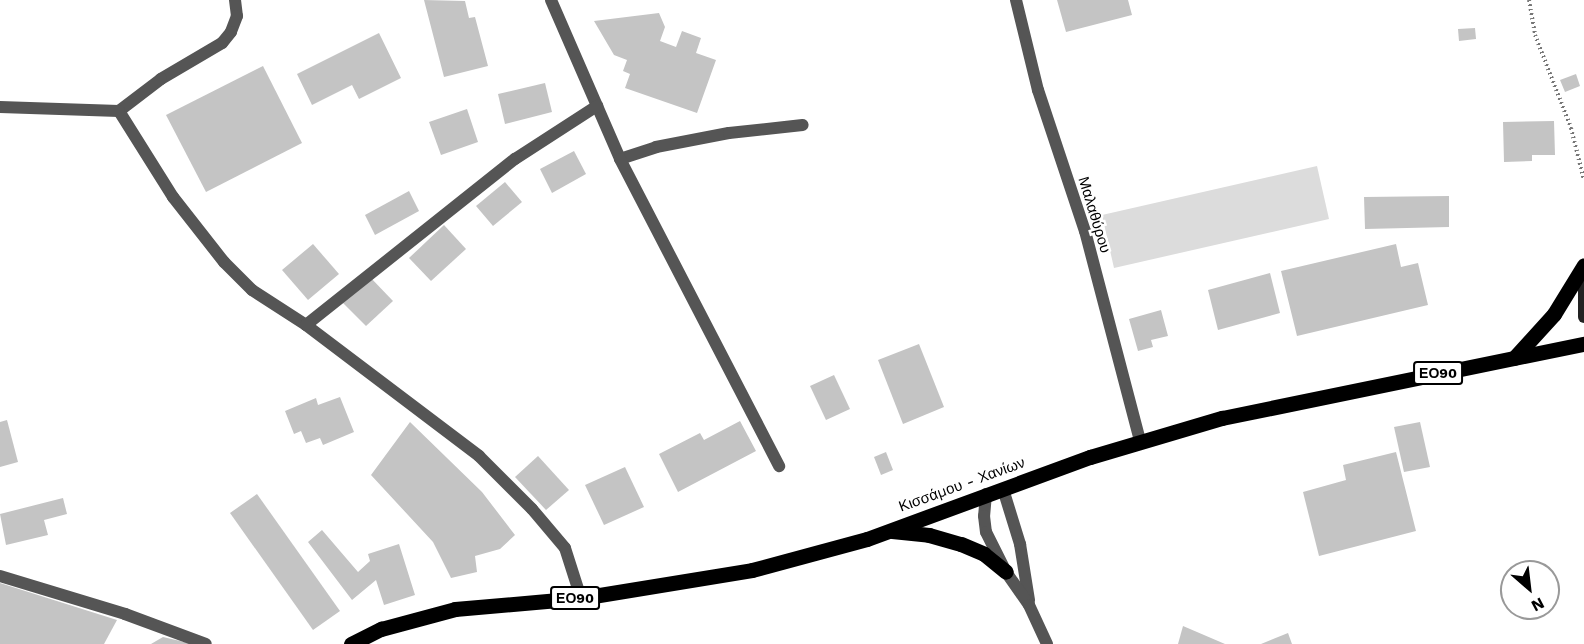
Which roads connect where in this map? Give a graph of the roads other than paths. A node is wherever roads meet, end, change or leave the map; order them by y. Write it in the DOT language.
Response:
graph roads {
  1 [pos="235,0"];
  2 [pos="551,0"];
  3 [pos="1016,0"];
  4 [pos="597,106"];
  5 [pos="0,108"];
  6 [pos="119,111"];
  7 [pos="803,125"];
  8 [pos="620,159"];
  9 [pos="1584,265"];
  10 [pos="1584,271"];
  11 [pos="1584,317"];
  12 [pos="306,325"];
  13 [pos="1584,344"];
  14 [pos="1514,358"];
  15 [pos="1140,441"];
  16 [pos="779,466"];
  17 [pos="1002,489"];
  18 [pos="986,494"];
  19 [pos="889,530"];
  20 [pos="1006,572"];
  21 [pos="0,576"];
  22 [pos="581,598"];
  23 [pos="1029,605"];
  24 [pos="206,644"];
  25 [pos="351,644"];
  26 [pos="1047,644"];
  1 -- 6 [label="street"];
  2 -- 4 [label="street"];
  3 -- 15 [label="street, Μαλαθύρου"];
  4 -- 8 [label="street"];
  4 -- 12 [label="street"];
  5 -- 6 [label="street"];
  6 -- 12 [label="street"];
  7 -- 8 [label="street"];
  8 -- 16 [label="street"];
  9 -- 14 [label="main road"];
  10 -- 11 [label="main road"];
  12 -- 22 [label="street"];
  13 -- 14 [label="main road, Κισσάμου - Χανίων / ΕΟ90"];
  14 -- 15 [label="main road, Κισσάμου - Χανίων / ΕΟ90"];
  15 -- 17 [label="main road, Κισσάμου - Χανίων / ΕΟ90"];
  17 -- 18 [label="main road, Κισσάμου - Χανίων / ΕΟ90"];
  17 -- 23 [label="street"];
  18 -- 19 [label="main road, Κισσάμου - Χανίων / ΕΟ90"];
  18 -- 20 [label="street"];
  19 -- 20 [label="main road"];
  19 -- 22 [label="main road, Κισσάμου - Χανίων / ΕΟ90"];
  20 -- 23 [label="street"];
  21 -- 24 [label="street"];
  22 -- 25 [label="main road, Κισσάμου - Χανίων / ΕΟ90"];
  23 -- 26 [label="street"];
}
